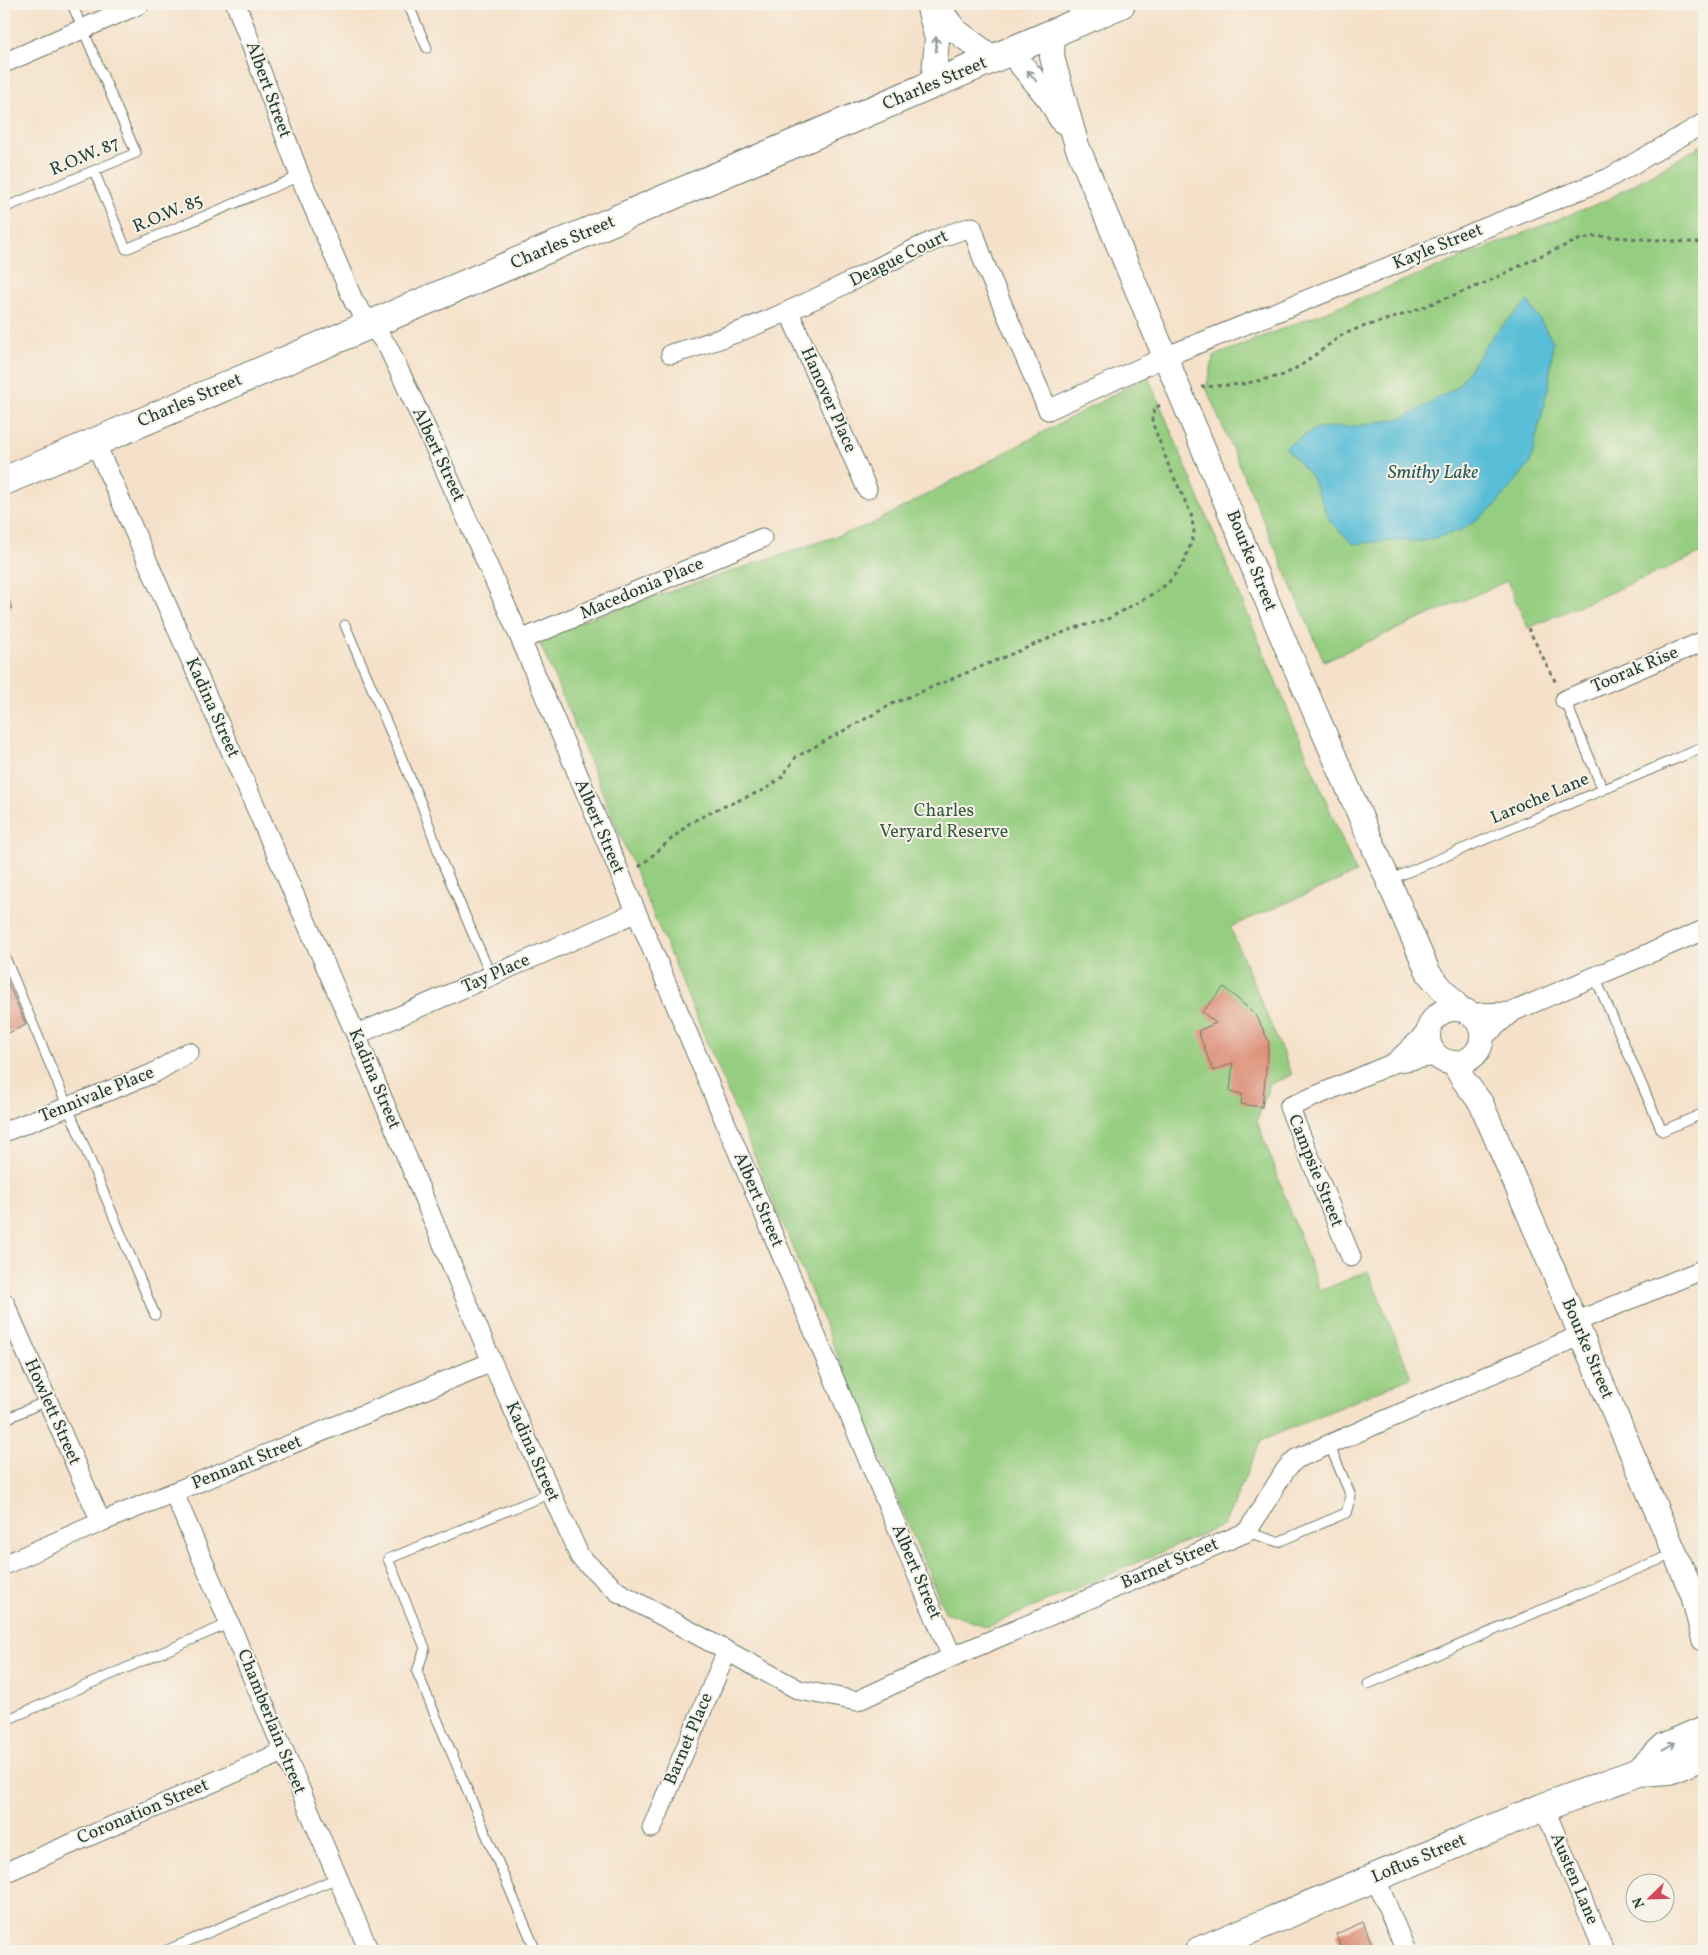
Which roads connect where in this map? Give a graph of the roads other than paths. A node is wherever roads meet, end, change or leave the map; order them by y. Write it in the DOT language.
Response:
graph roads {
  1 [pos="72,4"];
  2 [pos="140,4"];
  3 [pos="236,4"];
  4 [pos="408,4"];
  5 [pos="928,4"];
  6 [pos="935,4"];
  7 [pos="1121,4"];
  8 [pos="83,28"];
  9 [pos="1053,33"];
  10 [pos="426,48"];
  11 [pos="1003,55"];
  12 [pos="4,63"];
  13 [pos="933,86"];
  14 [pos="1704,123"];
  15 [pos="1077,146"];
  16 [pos="94,171"];
  17 [pos="300,176"];
  18 [pos="4,208"];
  19 [pos="789,312"];
  20 [pos="371,324"];
  21 [pos="671,354"];
  22 [pos="1165,357"];
  23 [pos="95,442"];
  24 [pos="4,481"];
  25 [pos="867,489"];
  26 [pos="762,538"];
  27 [pos="345,625"];
  28 [pos="521,640"];
  29 [pos="1704,641"];
  30 [pos="1565,700"];
  31 [pos="1704,747"];
  32 [pos="1603,790"];
  33 [pos="1388,880"];
  34 [pos="635,913"];
  35 [pos="1704,930"];
  36 [pos="4,954"];
  37 [pos="1429,974"];
  38 [pos="491,976"];
  39 [pos="1595,977"];
  40 [pos="1465,1011"];
  41 [pos="1512,1012"];
  42 [pos="1429,1028"];
  43 [pos="356,1035"];
  44 [pos="1480,1043"];
  45 [pos="188,1052"];
  46 [pos="1445,1059"];
  47 [pos="1394,1063"];
  48 [pos="1482,1103"];
  49 [pos="69,1107"];
  50 [pos="1704,1113"];
  51 [pos="4,1132"];
  52 [pos="1351,1257"];
  53 [pos="1704,1269"];
  54 [pos="4,1302"];
  55 [pos="155,1315"];
  56 [pos="1578,1329"];
  57 [pos="492,1362"];
  58 [pos="46,1401"];
  59 [pos="4,1420"];
  60 [pos="1329,1444"];
  61 [pos="174,1492"];
  62 [pos="551,1493"];
  63 [pos="100,1522"];
  64 [pos="1247,1532"];
  65 [pos="1675,1553"];
  66 [pos="4,1565"];
  67 [pos="1701,1600"];
  68 [pos="230,1623"];
  69 [pos="1704,1639"];
  70 [pos="727,1651"];
  71 [pos="952,1657"];
  72 [pos="1368,1684"];
  73 [pos="4,1721"];
  74 [pos="1704,1730"];
  75 [pos="283,1752"];
  76 [pos="1704,1755"];
  77 [pos="1639,1772"];
  78 [pos="1544,1807"];
  79 [pos="652,1828"];
  80 [pos="4,1873"];
  81 [pos="1375,1877"];
  82 [pos="337,1878"];
  83 [pos="165,1951"];
  84 [pos="368,1951"];
  85 [pos="536,1951"];
  86 [pos="1199,1951"];
  87 [pos="1406,1951"];
  88 [pos="1604,1951"];
  1 -- 8 [label="lane"];
  2 -- 8 [label="street"];
  3 -- 17 [label="street, Albert Street"];
  4 -- 10 [label="lane"];
  13 -- 5 [label="street, one-way"];
  6 -- 11 [label="street, Bourke Street"];
  7 -- 9 [label="main road, Charles Street"];
  8 -- 12 [label="street"];
  8 -- 16 [label="lane, R.O.W. 87"];
  9 -- 11 [label="main road, Charles Street"];
  9 -- 15 [label="street, Bourke Street"];
  11 -- 13 [label="main road, Charles Street"];
  15 -- 11 [label="street, Bourke Street, one-way"];
  13 -- 20 [label="main road, Charles Street"];
  14 -- 22 [label="street, Kayle Street"];
  15 -- 22 [label="street, Bourke Street"];
  16 -- 17 [label="lane, R.O.W. 85"];
  16 -- 18 [label="lane, R.O.W. 87"];
  17 -- 20 [label="street, Albert Street"];
  19 -- 21 [label="street, Deague Court"];
  19 -- 22 [label="street, Deague Court"];
  19 -- 25 [label="street, Hanover Place"];
  20 -- 23 [label="main road, Charles Street"];
  20 -- 28 [label="street, Albert Street"];
  22 -- 33 [label="street, Bourke Street"];
  23 -- 24 [label="main road, Charles Street"];
  23 -- 43 [label="street, Kadina Street"];
  26 -- 28 [label="street, Macedonia Place"];
  27 -- 38 [label="lane"];
  28 -- 34 [label="street, Albert Street"];
  29 -- 30 [label="street, Toorak Rise"];
  30 -- 32 [label="lane"];
  31 -- 32 [label="lane, Laroche Lane"];
  32 -- 33 [label="lane, Laroche Lane"];
  33 -- 37 [label="street, Bourke Street"];
  34 -- 38 [label="street, Tay Place"];
  34 -- 71 [label="street, Albert Street"];
  35 -- 39 [label="street"];
  36 -- 49 [label="lane"];
  37 -- 40 [label="street, Bourke Street"];
  37 -- 42 [label="street, Bourke Street"];
  38 -- 43 [label="street, Tay Place"];
  39 -- 41 [label="street"];
  39 -- 50 [label="lane"];
  40 -- 41 [label="street"];
  40 -- 42 [label="street"];
  40 -- 44 [label="street"];
  41 -- 44 [label="street"];
  42 -- 46 [label="street"];
  42 -- 47 [label="street, Campsie Street"];
  43 -- 57 [label="street, Kadina Street"];
  44 -- 46 [label="street"];
  44 -- 48 [label="street, Bourke Street"];
  45 -- 49 [label="street, Tennivale Place"];
  46 -- 47 [label="street, Campsie Street"];
  46 -- 48 [label="street, Bourke Street"];
  47 -- 52 [label="street, Campsie Street"];
  48 -- 56 [label="street, Bourke Street"];
  49 -- 51 [label="street, Tennivale Place"];
  49 -- 55 [label="lane"];
  53 -- 56 [label="street"];
  54 -- 58 [label="street, Howlett Street"];
  56 -- 60 [label="street"];
  56 -- 65 [label="street, Bourke Street"];
  57 -- 61 [label="street, Pennant Street"];
  57 -- 62 [label="street, Kadina Street"];
  58 -- 59 [label="lane"];
  58 -- 63 [label="street, Howlett Street"];
  60 -- 64 [label="street"];
  60 -- 64 [label="lane"];
  61 -- 63 [label="street, Pennant Street"];
  61 -- 68 [label="street, Chamberlain Street"];
  62 -- 70 [label="street, Kadina Street"];
  62 -- 85 [label="lane"];
  63 -- 66 [label="street, Pennant Street"];
  64 -- 71 [label="street, Barnet Street"];
  65 -- 67 [label="street, Bourke Street"];
  65 -- 72 [label="lane"];
  67 -- 69 [label="street, Bourke Street"];
  68 -- 73 [label="lane"];
  68 -- 75 [label="street, Chamberlain Street"];
  70 -- 71 [label="street, Barnet Street"];
  70 -- 79 [label="street, Barnet Place"];
  77 -- 74 [label="main road, Loftus Street, one-way"];
  75 -- 80 [label="street, Coronation Street"];
  75 -- 82 [label="street, Chamberlain Street"];
  76 -- 77 [label="main road, Loftus Street"];
  77 -- 78 [label="main road, Loftus Street"];
  78 -- 81 [label="main road, Loftus Street"];
  78 -- 88 [label="street, Austen Lane"];
  81 -- 86 [label="main road, Loftus Street"];
  81 -- 87 [label="street"];
  82 -- 83 [label="lane"];
  82 -- 84 [label="street, Chamberlain Street"];
}
